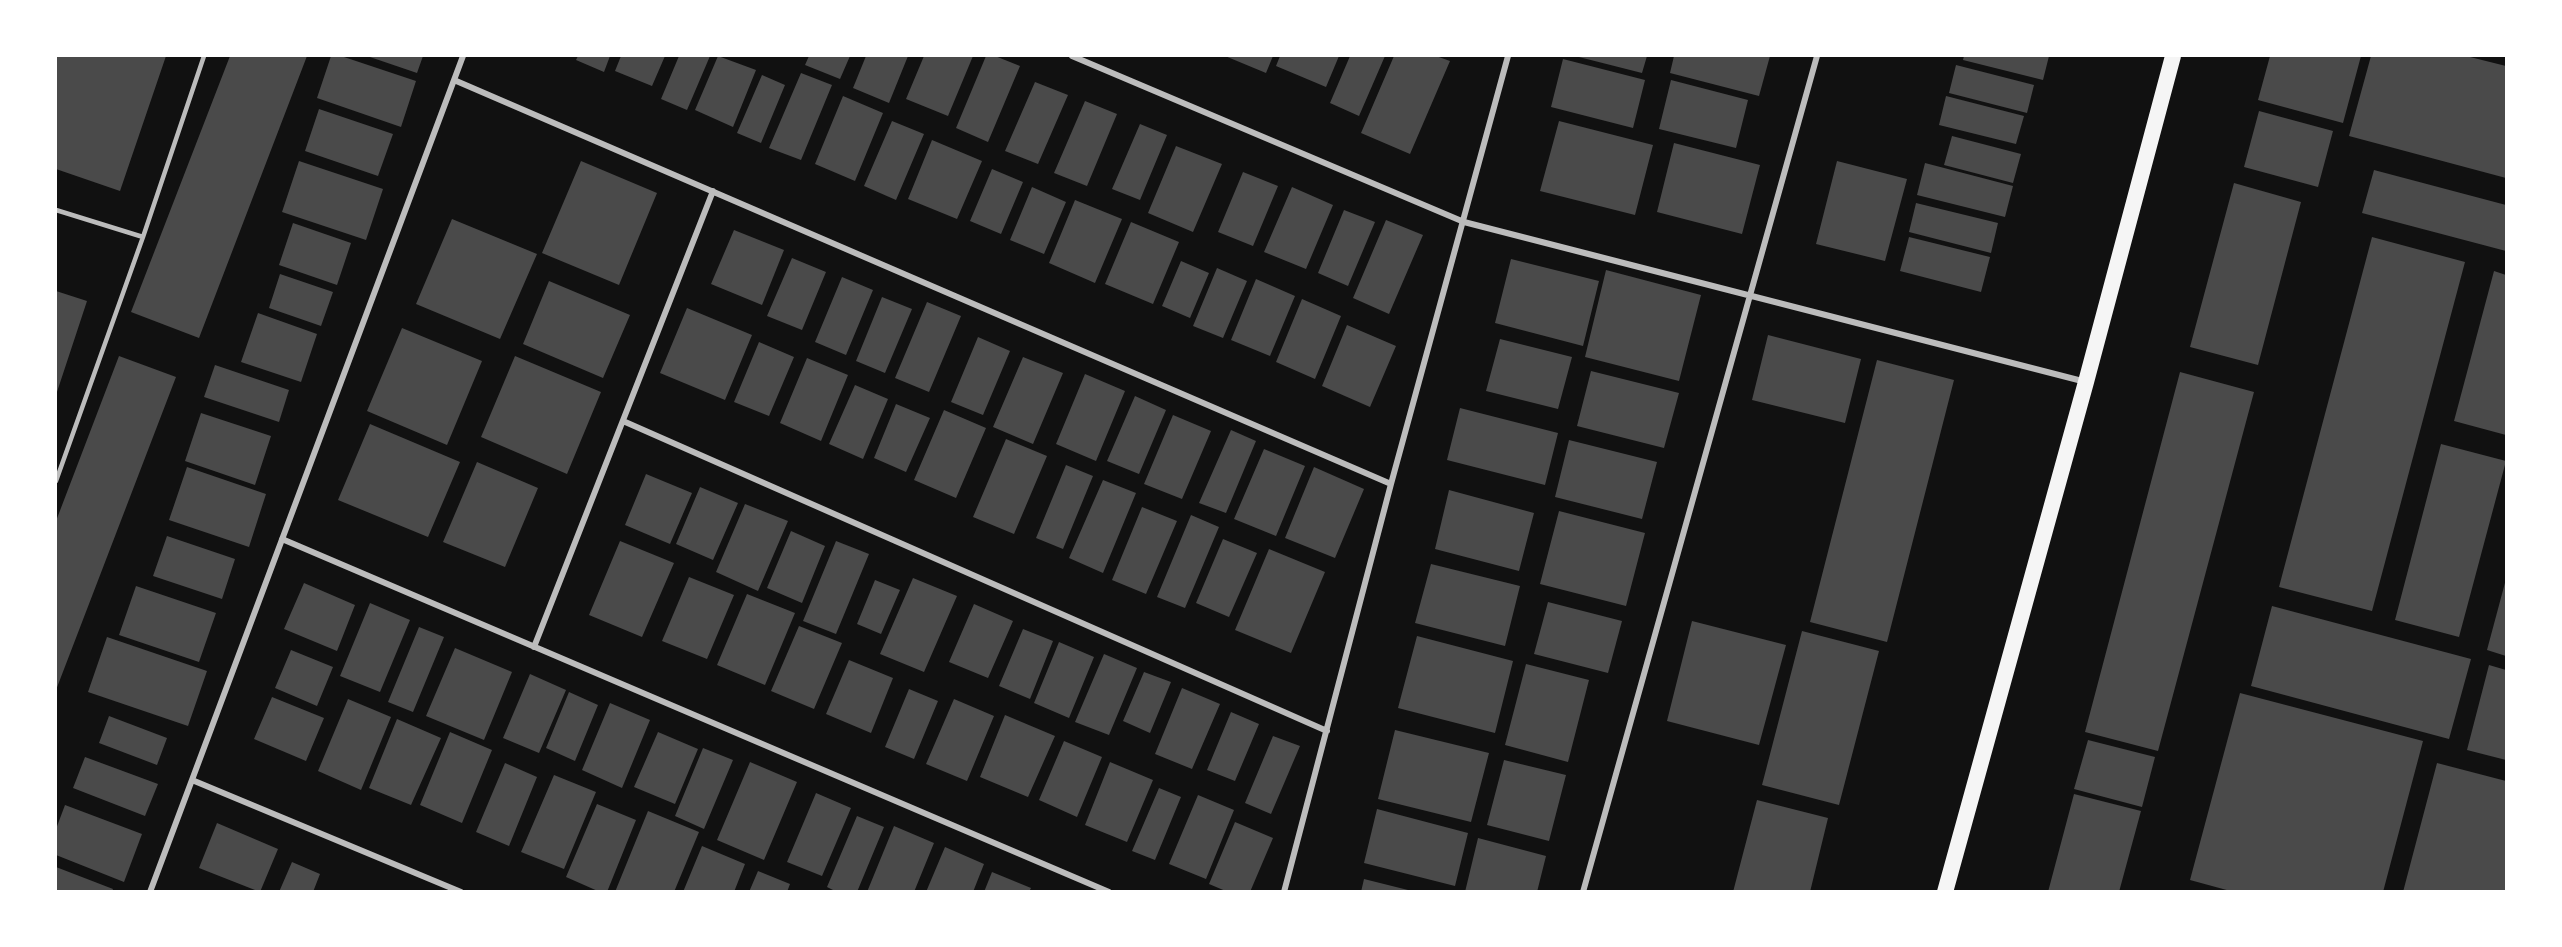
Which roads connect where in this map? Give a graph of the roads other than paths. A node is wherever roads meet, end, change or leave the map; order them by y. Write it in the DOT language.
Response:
graph roads {
  1 [pos="204,56"];
  2 [pos="463,56"];
  3 [pos="1072,56"];
  4 [pos="1508,56"];
  5 [pos="1817,56"];
  6 [pos="2173,56"];
  7 [pos="454,80"];
  8 [pos="713,191"];
  9 [pos="56,210"];
  10 [pos="1464,222"];
  11 [pos="142,237"];
  12 [pos="1749,295"];
  13 [pos="2086,382"];
  14 [pos="623,421"];
  15 [pos="56,481"];
  16 [pos="1391,484"];
  17 [pos="282,539"];
  18 [pos="534,647"];
  19 [pos="1327,730"];
  20 [pos="192,780"];
  21 [pos="150,891"];
  22 [pos="460,891"];
  23 [pos="1108,891"];
  24 [pos="1284,891"];
  25 [pos="1583,891"];
  26 [pos="1945,891"];
  1 -- 11 [label="lane"];
  2 -- 7 [label="street"];
  3 -- 10 [label="street"];
  4 -- 10 [label="street"];
  5 -- 12 [label="street"];
  6 -- 13 [label="highway"];
  7 -- 8 [label="street"];
  7 -- 17 [label="street"];
  8 -- 14 [label="street"];
  8 -- 16 [label="street"];
  9 -- 11 [label="lane"];
  10 -- 12 [label="street"];
  10 -- 16 [label="street"];
  11 -- 15 [label="lane"];
  12 -- 13 [label="street"];
  12 -- 25 [label="street"];
  13 -- 26 [label="highway"];
  14 -- 18 [label="street"];
  14 -- 19 [label="street"];
  16 -- 19 [label="street"];
  17 -- 18 [label="street"];
  17 -- 20 [label="street"];
  18 -- 23 [label="street"];
  19 -- 24 [label="street"];
  20 -- 21 [label="street"];
  20 -- 22 [label="street"];
}
